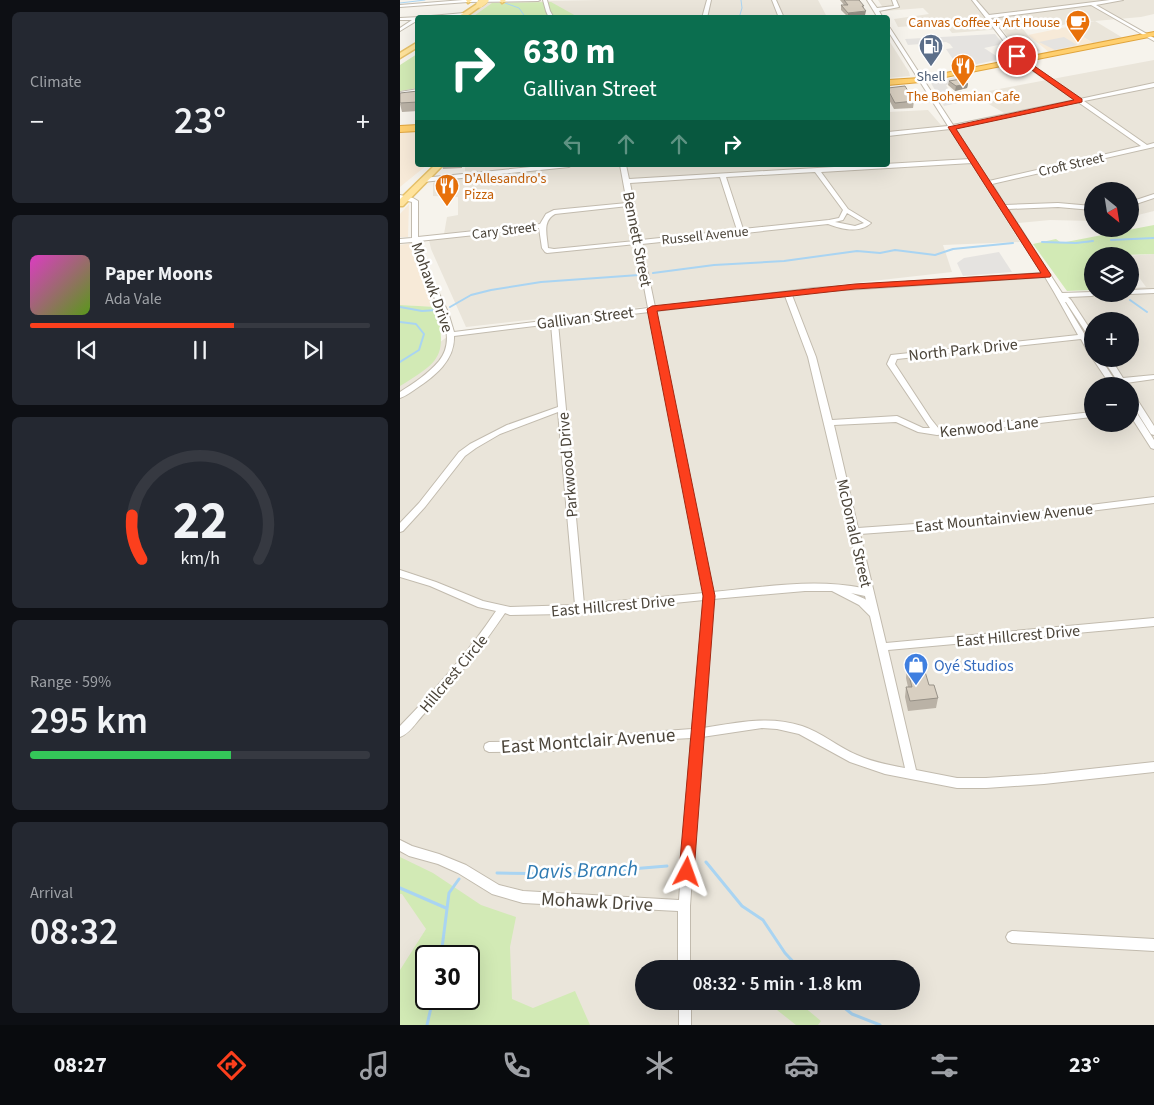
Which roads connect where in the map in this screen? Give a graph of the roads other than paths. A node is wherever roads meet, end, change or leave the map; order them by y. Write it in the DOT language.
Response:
graph roads {
  1 [pos="502,0"];
  2 [pos="538,0"];
  3 [pos="545,0"];
  4 [pos="708,0"];
  5 [pos="774,0"];
  6 [pos="869,0"];
  7 [pos="894,0"];
  8 [pos="974,0"];
  9 [pos="1068,0"];
  10 [pos="1121,0"];
  11 [pos="468,1"];
  12 [pos="483,2"];
  13 [pos="1093,5"];
  14 [pos="400,6"];
  15 [pos="1076,7"];
  16 [pos="876,10"];
  17 [pos="464,15"];
  18 [pos="550,15"];
  19 [pos="705,15"];
  20 [pos="781,15"];
  21 [pos="879,15"];
  22 [pos="988,17"];
  23 [pos="415,18"];
  24 [pos="400,20"];
  25 [pos="415,20"];
  26 [pos="400,30"];
  27 [pos="890,31"];
  28 [pos="1151,37"];
  29 [pos="415,46"];
  30 [pos="400,56"];
  31 [pos="1022,60"];
  32 [pos="920,80"];
  33 [pos="890,83"];
  34 [pos="1154,84"];
  35 [pos="415,92"];
  36 [pos="400,94"];
  37 [pos="1080,100"];
  38 [pos="951,127"];
  39 [pos="415,128"];
  40 [pos="400,129"];
  41 [pos="890,134"];
  42 [pos="1154,145"];
  43 [pos="1146,146"];
  44 [pos="973,161"];
  45 [pos="890,166"];
  46 [pos="435,167"];
  47 [pos="547,167"];
  48 [pos="624,167"];
  49 [pos="869,167"];
  50 [pos="804,168"];
  51 [pos="817,170"];
  52 [pos="722,175"];
  53 [pos="450,176"];
  54 [pos="423,180"];
  55 [pos="627,181"];
  56 [pos="988,183"];
  57 [pos="1154,196"];
  58 [pos="402,199"];
  59 [pos="1139,201"];
  60 [pos="632,204"];
  61 [pos="1003,207"];
  62 [pos="1084,207"];
  63 [pos="846,210"];
  64 [pos="830,222"];
  65 [pos="542,226"];
  66 [pos="741,232"];
  67 [pos="415,240"];
  68 [pos="400,241"];
  69 [pos="639,242"];
  70 [pos="1046,275"];
  71 [pos="1154,291"];
  72 [pos="1139,292"];
  73 [pos="788,293"];
  74 [pos="1084,294"];
  75 [pos="1060,295"];
  76 [pos="652,309"];
  77 [pos="554,322"];
  78 [pos="1084,324"];
  79 [pos="452,334"];
  80 [pos="1083,337"];
  81 [pos="1104,367"];
  82 [pos="1112,377"];
  83 [pos="1154,378"];
  84 [pos="1139,380"];
  85 [pos="400,396"];
  86 [pos="562,408"];
  87 [pos="1084,416"];
  88 [pos="1139,416"];
  89 [pos="1139,420"];
  90 [pos="829,424"];
  91 [pos="937,432"];
  92 [pos="1154,432"];
  93 [pos="1154,446"];
  94 [pos="1154,500"];
  95 [pos="400,530"];
  96 [pos="854,531"];
  97 [pos="400,573"];
  98 [pos="832,587"];
  99 [pos="869,593"];
  100 [pos="709,596"];
  101 [pos="580,608"];
  102 [pos="502,610"];
  103 [pos="874,613"];
  104 [pos="1154,622"];
  105 [pos="882,647"];
  106 [pos="697,733"];
  107 [pos="400,734"];
  108 [pos="489,746"];
  109 [pos="1154,767"];
  110 [pos="912,775"];
  111 [pos="400,845"];
  112 [pos="684,906"];
  113 [pos="1012,937"];
  114 [pos="1154,945"];
  115 [pos="684,960"];
  116 [pos="685,1010"];
  117 [pos="685,1025"];
  1 -- 2 [label="street"];
  1 -- 11 [label="street"];
  3 -- 18 [label="street"];
  4 -- 19 [label="street"];
  5 -- 20 [label="street"];
  6 -- 16 [label="street"];
  7 -- 16 [label="street"];
  8 -- 22 [label="street"];
  9 -- 15 [label="street"];
  10 -- 13 [label="street"];
  11 -- 14 [label="street"];
  12 -- 17 [label="main road"];
  13 -- 15 [label="street"];
  13 -- 28 [label="street"];
  15 -- 22 [label="street"];
  16 -- 21 [label="street"];
  22 -- 31 [label="street"];
  23 -- 24 [label="street"];
  25 -- 26 [label="street"];
  27 -- 32 [label="street"];
  28 -- 31 [label="highway"];
  29 -- 30 [label="main road"];
  31 -- 32 [label="highway"];
  31 -- 37 [label="street"];
  32 -- 33 [label="highway"];
  32 -- 38 [label="street"];
  34 -- 37 [label="street"];
  35 -- 36 [label="street"];
  37 -- 38 [label="street"];
  37 -- 43 [label="street"];
  38 -- 41 [label="street"];
  38 -- 44 [label="street"];
  39 -- 40 [label="highway"];
  42 -- 43 [label="street, Croft Street"];
  43 -- 56 [label="street, Croft Street"];
  44 -- 45 [label="street"];
  44 -- 56 [label="street"];
  46 -- 53 [label="street"];
  46 -- 54 [label="main road"];
  46 -- 58 [label="main road"];
  47 -- 53 [label="street"];
  48 -- 55 [label="street, Bennett Street"];
  49 -- 51 [label="street"];
  50 -- 51 [label="street"];
  50 -- 52 [label="street"];
  51 -- 63 [label="street"];
  52 -- 55 [label="street"];
  52 -- 66 [label="street"];
  53 -- 54 [label="street"];
  54 -- 58 [label="main road"];
  55 -- 60 [label="street, Bennett Street"];
  56 -- 61 [label="street"];
  57 -- 59 [label="street"];
  58 -- 67 [label="street, Mohawk Drive"];
  60 -- 65 [label="street, Cary Street"];
  60 -- 69 [label="street, Bennett Street"];
  61 -- 62 [label="street"];
  61 -- 70 [label="street"];
  63 -- 64 [label="street"];
  63 -- 64 [label="street, Russell Avenue"];
  64 -- 66 [label="street, Russell Avenue"];
  65 -- 67 [label="street, Cary Street"];
  65 -- 69 [label="street, Russell Avenue"];
  66 -- 69 [label="street, Russell Avenue"];
  67 -- 68 [label="street, Cary Street"];
  67 -- 79 [label="street, Mohawk Drive"];
  69 -- 76 [label="street, Bennett Street"];
  70 -- 73 [label="street, Gallivan Street"];
  70 -- 75 [label="street"];
  71 -- 72 [label="street"];
  73 -- 76 [label="street, Gallivan Street"];
  73 -- 90 [label="street, McDonald Street"];
  74 -- 75 [label="street"];
  75 -- 78 [label="street"];
  75 -- 80 [label="street"];
  76 -- 77 [label="street, Gallivan Street"];
  76 -- 100 [label="street, Bennett Street"];
  77 -- 79 [label="street, Gallivan Street"];
  77 -- 86 [label="street, Parkwood Drive"];
  79 -- 85 [label="street, Mohawk Drive"];
  80 -- 91 [label="street, North Park Drive"];
  81 -- 82 [label="street"];
  83 -- 84 [label="street"];
  86 -- 95 [label="street"];
  86 -- 101 [label="street, Parkwood Drive"];
  87 -- 91 [label="street, Kenwood Lane"];
  88 -- 92 [label="street"];
  89 -- 93 [label="street"];
  90 -- 91 [label="street, Kenwood Lane"];
  90 -- 96 [label="street, McDonald Street"];
  94 -- 96 [label="street, East Mountainview Avenue"];
  96 -- 99 [label="street, McDonald Street"];
  97 -- 102 [label="street, East Hillcrest Drive"];
  98 -- 99 [label="street, East Hillcrest Drive"];
  98 -- 100 [label="street, East Hillcrest Drive"];
  98 -- 103 [label="street, East Hillcrest Drive"];
  99 -- 103 [label="street, McDonald Street"];
  100 -- 101 [label="street, East Hillcrest Drive"];
  100 -- 106 [label="street, Bennett Street"];
  101 -- 102 [label="street, East Hillcrest Drive"];
  102 -- 107 [label="street, Hillcrest Circle"];
  103 -- 105 [label="street, McDonald Street"];
  104 -- 105 [label="street, East Hillcrest Drive"];
  105 -- 110 [label="street, McDonald Street"];
  106 -- 108 [label="street, East Montclair Avenue"];
  106 -- 110 [label="street, East Montclair Avenue"];
  106 -- 112 [label="street, Bennett Street"];
  109 -- 110 [label="street, East Montclair Avenue"];
  111 -- 112 [label="street, Mohawk Drive"];
  112 -- 115 [label="street, Bennett Street"];
  113 -- 114 [label="street"];
  116 -- 117 [label="street"];
}
